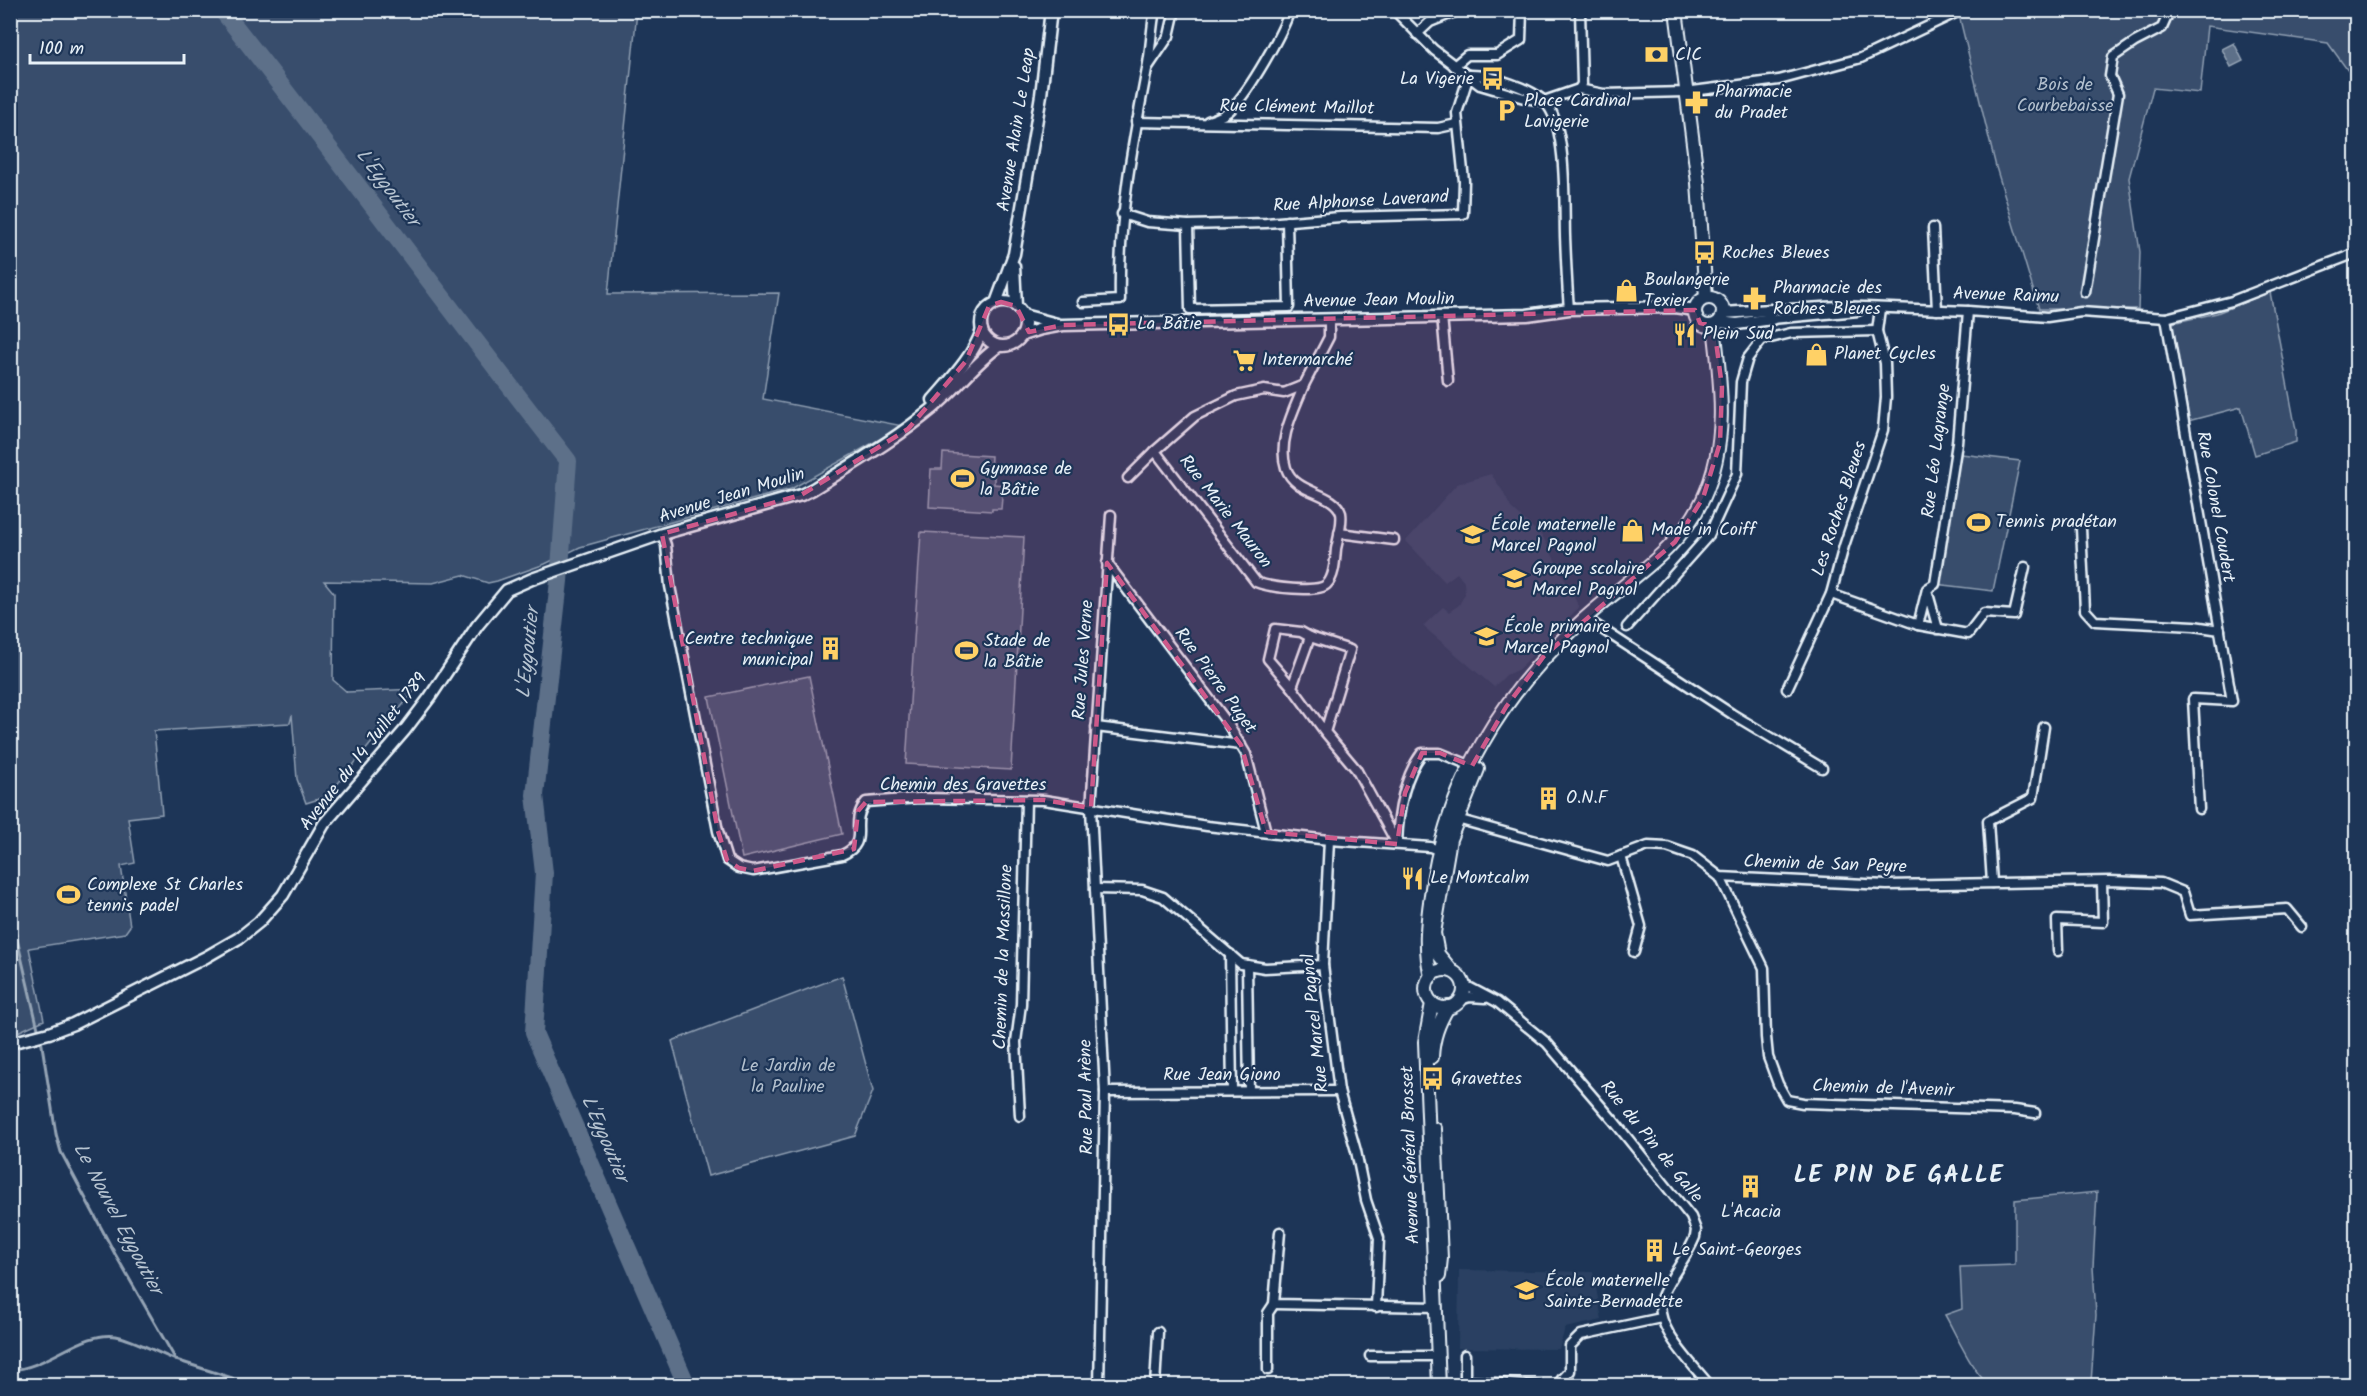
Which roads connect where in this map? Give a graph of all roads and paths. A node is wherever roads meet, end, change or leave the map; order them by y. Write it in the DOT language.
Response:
graph roads {
  1 [pos="1051,10"];
  2 [pos="1155,10"];
  3 [pos="1175,10"];
  4 [pos="1290,10"];
  5 [pos="1394,10"];
  6 [pos="1460,10"];
  7 [pos="1522,10"];
  8 [pos="1580,10"];
  9 [pos="1676,10"];
  10 [pos="1962,10"];
  11 [pos="2170,10"];
  12 [pos="1417,34"];
  13 [pos="1454,66"];
  14 [pos="1148,67"];
  15 [pos="1469,75"];
  16 [pos="1579,89"];
  17 [pos="1685,92"];
  18 [pos="1544,101"];
  19 [pos="1136,122"];
  20 [pos="1201,123"];
  21 [pos="1457,124"];
  22 [pos="1122,214"];
  23 [pos="1287,221"];
  24 [pos="1188,225"];
  25 [pos="1933,228"];
  26 [pos="2356,253"];
  27 [pos="1014,254"];
  28 [pos="2085,292"];
  29 [pos="1706,298"];
  30 [pos="1083,302"];
  31 [pos="996,303"];
  32 [pos="1569,309"];
  33 [pos="1880,309"];
  34 [pos="1695,310"];
  35 [pos="1936,310"];
  36 [pos="1020,311"];
  37 [pos="1968,311"];
  38 [pos="1771,315"];
  39 [pos="1442,316"];
  40 [pos="2166,318"];
  41 [pos="1329,319"];
  42 [pos="1719,320"];
  43 [pos="1063,325"];
  44 [pos="982,330"];
  45 [pos="1877,331"];
  46 [pos="1022,335"];
  47 [pos="999,346"];
  48 [pos="1448,381"];
  49 [pos="1304,385"];
  50 [pos="913,424"];
  51 [pos="1155,451"];
  52 [pos="1128,478"];
  53 [pos="1111,515"];
  54 [pos="2082,528"];
  55 [pos="1339,533"];
  56 [pos="662,534"];
  57 [pos="1394,540"];
  58 [pos="1107,563"];
  59 [pos="2025,567"];
  60 [pos="548,573"];
  61 [pos="1927,590"];
  62 [pos="1831,594"];
  63 [pos="1585,618"];
  64 [pos="1917,625"];
  65 [pos="1627,627"];
  66 [pos="1938,629"];
  67 [pos="2220,630"];
  68 [pos="1310,637"];
  69 [pos="1292,687"];
  70 [pos="1787,689"];
  71 [pos="1498,718"];
  72 [pos="1096,727"];
  73 [pos="2044,727"];
  74 [pos="1325,732"];
  75 [pos="1241,745"];
  76 [pos="1472,766"];
  77 [pos="1822,768"];
  78 [pos="1026,800"];
  79 [pos="1091,808"];
  80 [pos="2199,809"];
  81 [pos="1457,819"];
  82 [pos="1266,832"];
  83 [pos="1329,840"];
  84 [pos="1397,843"];
  85 [pos="1438,850"];
  86 [pos="1621,856"];
  87 [pos="1720,877"];
  88 [pos="2102,882"];
  89 [pos="1992,883"];
  90 [pos="1095,889"];
  91 [pos="1437,910"];
  92 [pos="2302,927"];
  93 [pos="2058,951"];
  94 [pos="1634,952"];
  95 [pos="1230,954"];
  96 [pos="1323,964"];
  97 [pos="1247,965"];
  98 [pos="1452,971"];
  99 [pos="1431,976"];
  100 [pos="1463,984"];
  101 [pos="1460,1000"];
  102 [pos="1497,1002"];
  103 [pos="1432,1003"];
  104 [pos="1448,1007"];
  105 [pos="10,1043"];
  106 [pos="1232,1091"];
  107 [pos="1249,1091"];
  108 [pos="1339,1091"];
  109 [pos="1105,1092"];
  110 [pos="2035,1113"];
  111 [pos="1020,1116"];
  112 [pos="1280,1232"];
  113 [pos="1274,1304"];
  114 [pos="1376,1307"];
  115 [pos="1437,1307"];
  116 [pos="1661,1318"];
  117 [pos="1158,1332"];
  118 [pos="1465,1355"];
  119 [pos="1370,1356"];
  120 [pos="1438,1356"];
  121 [pos="1268,1370"];
  122 [pos="1559,1382"];
  123 [pos="1099,1386"];
  124 [pos="1155,1386"];
  125 [pos="1439,1386"];
  126 [pos="1542,1386"];
  127 [pos="1571,1386"];
  128 [pos="1710,1386"];
  1 -- 27 [label="street, Avenue Alain Le Leap"];
  2 -- 14 [label="street"];
  3 -- 14 [label="street"];
  4 -- 20 [label="street"];
  5 -- 12 [label="street"];
  6 -- 12 [label="street"];
  7 -- 13 [label="street"];
  8 -- 16 [label="street"];
  9 -- 17 [label="main road"];
  10 -- 17 [label="street"];
  11 -- 28 [label="street"];
  12 -- 13 [label="street"];
  13 -- 15 [label="street"];
  14 -- 19 [label="street"];
  15 -- 18 [label="street"];
  15 -- 21 [label="street, Rue Alphonse Laverand"];
  16 -- 17 [label="street"];
  16 -- 18 [label="street"];
  17 -- 29 [label="main road"];
  18 -- 32 [label="street"];
  19 -- 20 [label="street, Rue Clément Maillot"];
  19 -- 22 [label="street"];
  20 -- 21 [label="street, Rue Clément Maillot"];
  21 -- 23 [label="street, Rue Alphonse Laverand"];
  22 -- 24 [label="street, Rue Alphonse Laverand"];
  22 -- 30 [label="street"];
  23 -- 24 [label="street, Rue Alphonse Laverand"];
  23 -- 24 [label="street"];
  25 -- 35 [label="street"];
  26 -- 40 [label="street, Avenue Raimu"];
  27 -- 31 [label="street, Avenue Alain Le Leap"];
  27 -- 36 [label="street, Avenue Alain Le Leap"];
  29 -- 34 [label="main road"];
  29 -- 42 [label="main road"];
  31 -- 36 [label="street"];
  31 -- 44 [label="street"];
  32 -- 34 [label="street, Avenue Jean Moulin"];
  32 -- 39 [label="street, Avenue Jean Moulin"];
  33 -- 35 [label="street, Avenue Raimu"];
  33 -- 38 [label="street, Avenue Raimu"];
  33 -- 45 [label="street, Les Roches Bleues"];
  34 -- 42 [label="main road"];
  35 -- 37 [label="street, Avenue Raimu"];
  36 -- 43 [label="street, Avenue Jean Moulin"];
  36 -- 46 [label="street"];
  37 -- 40 [label="street, Avenue Raimu"];
  37 -- 61 [label="street, Rue Léo Lagrange"];
  38 -- 42 [label="street, Avenue Raimu"];
  39 -- 41 [label="street, Avenue Jean Moulin"];
  39 -- 48 [label="street"];
  40 -- 67 [label="street, Rue Colonel Coudert"];
  41 -- 43 [label="street, Avenue Jean Moulin"];
  41 -- 49 [label="street, Rue Marie Mauron"];
  42 -- 63 [label="main road"];
  43 -- 46 [label="street, Avenue Jean Moulin"];
  44 -- 47 [label="street"];
  44 -- 50 [label="street, Avenue Jean Moulin"];
  45 -- 62 [label="street, Les Roches Bleues"];
  45 -- 65 [label="street"];
  46 -- 47 [label="street"];
  47 -- 50 [label="street, Avenue Jean Moulin"];
  49 -- 51 [label="street, Rue Marie Mauron"];
  49 -- 55 [label="street, Rue Marie Mauron"];
  50 -- 56 [label="street, Avenue Jean Moulin"];
  51 -- 52 [label="street, Rue Marie Mauron"];
  51 -- 55 [label="street, Rue Marie Mauron"];
  53 -- 58 [label="street, Rue Jules Verne"];
  54 -- 67 [label="street"];
  55 -- 57 [label="street"];
  56 -- 60 [label="street, Avenue Jean Moulin"];
  56 -- 78 [label="street, Chemin des Gravettes"];
  58 -- 72 [label="street, Rue Jules Verne"];
  58 -- 75 [label="street, Rue Pierre Puget"];
  59 -- 66 [label="street"];
  60 -- 105 [label="street, Avenue du 14 Juillet 1789"];
  61 -- 64 [label="street, Rue Léo Lagrange"];
  61 -- 66 [label="street"];
  62 -- 64 [label="street"];
  62 -- 70 [label="street, Les Roches Bleues"];
  63 -- 71 [label="main road"];
  63 -- 77 [label="street"];
  64 -- 66 [label="street"];
  67 -- 80 [label="street, Rue Colonel Coudert"];
  68 -- 69 [label="street"];
  68 -- 69 [label="street"];
  68 -- 74 [label="street"];
  69 -- 74 [label="street"];
  71 -- 76 [label="main road"];
  71 -- 81 [label="main road"];
  72 -- 75 [label="street"];
  72 -- 79 [label="street, Rue Jules Verne"];
  73 -- 89 [label="street"];
  74 -- 84 [label="street"];
  75 -- 82 [label="street, Rue Pierre Puget"];
  76 -- 84 [label="street"];
  76 -- 85 [label="main road"];
  78 -- 79 [label="street, Chemin des Gravettes"];
  78 -- 111 [label="street, Chemin de la Massillone"];
  79 -- 82 [label="street, Chemin des Gravettes"];
  79 -- 90 [label="street, Rue Paul Arène"];
  81 -- 86 [label="street, Chemin de San Peyre"];
  81 -- 91 [label="main road"];
  82 -- 83 [label="street, Chemin des Gravettes"];
  83 -- 84 [label="street, Chemin des Gravettes"];
  83 -- 96 [label="street, Rue Marcel Pagnol"];
  84 -- 85 [label="street, Chemin des Gravettes"];
  85 -- 91 [label="street"];
  85 -- 99 [label="main road"];
  86 -- 87 [label="street, Chemin de San Peyre"];
  86 -- 94 [label="street"];
  87 -- 89 [label="street, Chemin de San Peyre"];
  87 -- 110 [label="street, Chemin de l'Avenir"];
  88 -- 89 [label="street, Chemin de San Peyre"];
  88 -- 92 [label="street, Chemin de San Peyre"];
  88 -- 93 [label="street"];
  90 -- 95 [label="street"];
  90 -- 109 [label="street, Rue Paul Arène"];
  91 -- 98 [label="main road"];
  95 -- 97 [label="street"];
  95 -- 106 [label="street"];
  96 -- 97 [label="street"];
  96 -- 108 [label="street, Rue Marcel Pagnol"];
  97 -- 107 [label="street"];
  98 -- 99 [label="main road"];
  98 -- 100 [label="main road"];
  99 -- 103 [label="main road"];
  100 -- 101 [label="main road"];
  100 -- 102 [label="street, Rue du Pin de Galle"];
  101 -- 102 [label="street"];
  101 -- 104 [label="main road"];
  102 -- 116 [label="street, Rue du Pin de Galle"];
  103 -- 104 [label="main road"];
  103 -- 115 [label="main road, Avenue Général Brosset"];
  104 -- 115 [label="main road, Avenue Général Brosset"];
  106 -- 107 [label="street, Rue Jean Giono"];
  106 -- 109 [label="street, Rue Jean Giono"];
  107 -- 108 [label="street, Rue Jean Giono"];
  108 -- 114 [label="street, Rue Marcel Pagnol"];
  109 -- 123 [label="street, Rue Paul Arène"];
  112 -- 113 [label="street"];
  113 -- 114 [label="street"];
  113 -- 121 [label="street"];
  114 -- 115 [label="street"];
  115 -- 120 [label="main road, Avenue Général Brosset"];
  116 -- 122 [label="street"];
  116 -- 128 [label="street"];
  117 -- 124 [label="street"];
  118 -- 126 [label="street"];
  119 -- 120 [label="street"];
  120 -- 125 [label="main road, Avenue Général Brosset"];
  122 -- 127 [label="street"];
}
